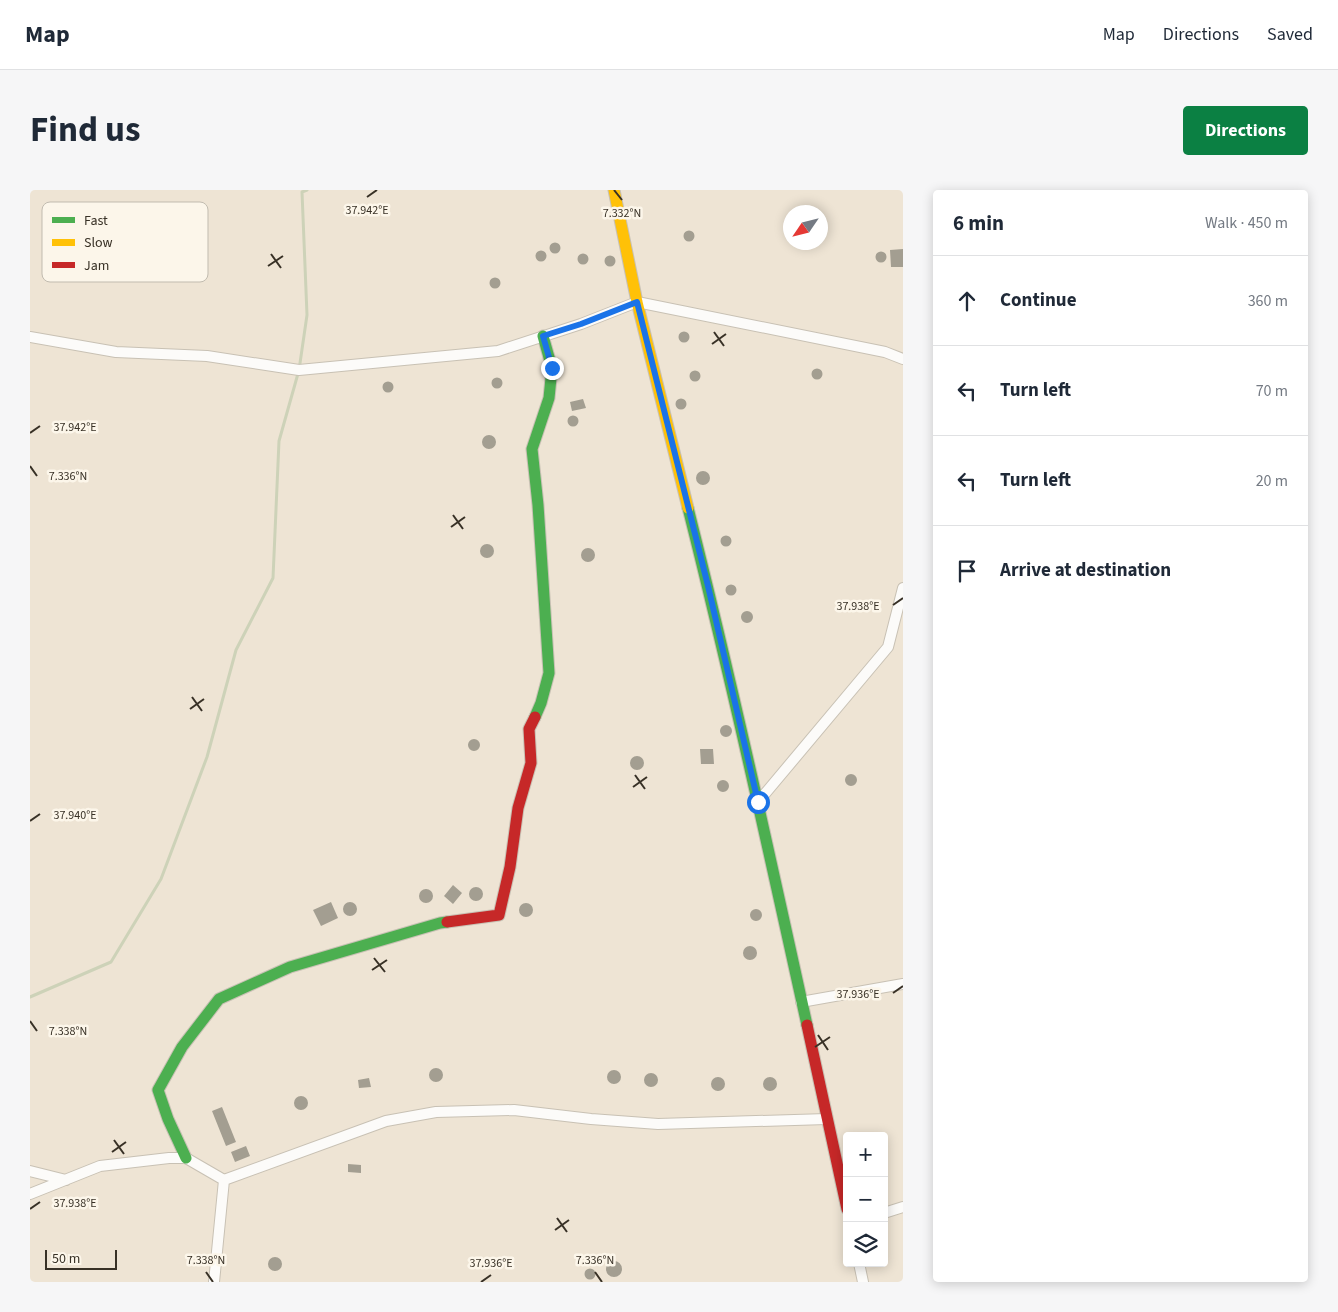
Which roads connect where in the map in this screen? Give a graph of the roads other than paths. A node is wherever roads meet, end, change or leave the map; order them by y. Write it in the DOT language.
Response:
graph roads {
  1 [pos="614,190"];
  2 [pos="637,302"];
  3 [pos="543,336"];
  4 [pos="30,338"];
  5 [pos="903,359"];
  6 [pos="903,588"];
  7 [pos="758,802"];
  8 [pos="903,984"];
  9 [pos="801,1002"];
  10 [pos="827,1119"];
  11 [pos="186,1158"];
  12 [pos="30,1172"];
  13 [pos="66,1180"];
  14 [pos="224,1180"];
  15 [pos="843,1191"];
  16 [pos="30,1194"];
  17 [pos="903,1206"];
  18 [pos="888,1212"];
  19 [pos="860,1267"];
  20 [pos="214,1282"];
  21 [pos="863,1282"];
  1 -- 2 [label="street"];
  2 -- 3 [label="street"];
  2 -- 5 [label="street"];
  2 -- 7 [label="street"];
  3 -- 4 [label="street"];
  3 -- 11 [label="street"];
  6 -- 7 [label="street"];
  7 -- 9 [label="street"];
  8 -- 9 [label="street"];
  9 -- 10 [label="street"];
  10 -- 14 [label="street"];
  10 -- 15 [label="street"];
  11 -- 13 [label="street"];
  11 -- 14 [label="street"];
  12 -- 13 [label="street"];
  13 -- 16 [label="street"];
  14 -- 20 [label="street"];
  17 -- 18 [label="street"];
  19 -- 21 [label="street"];
}
